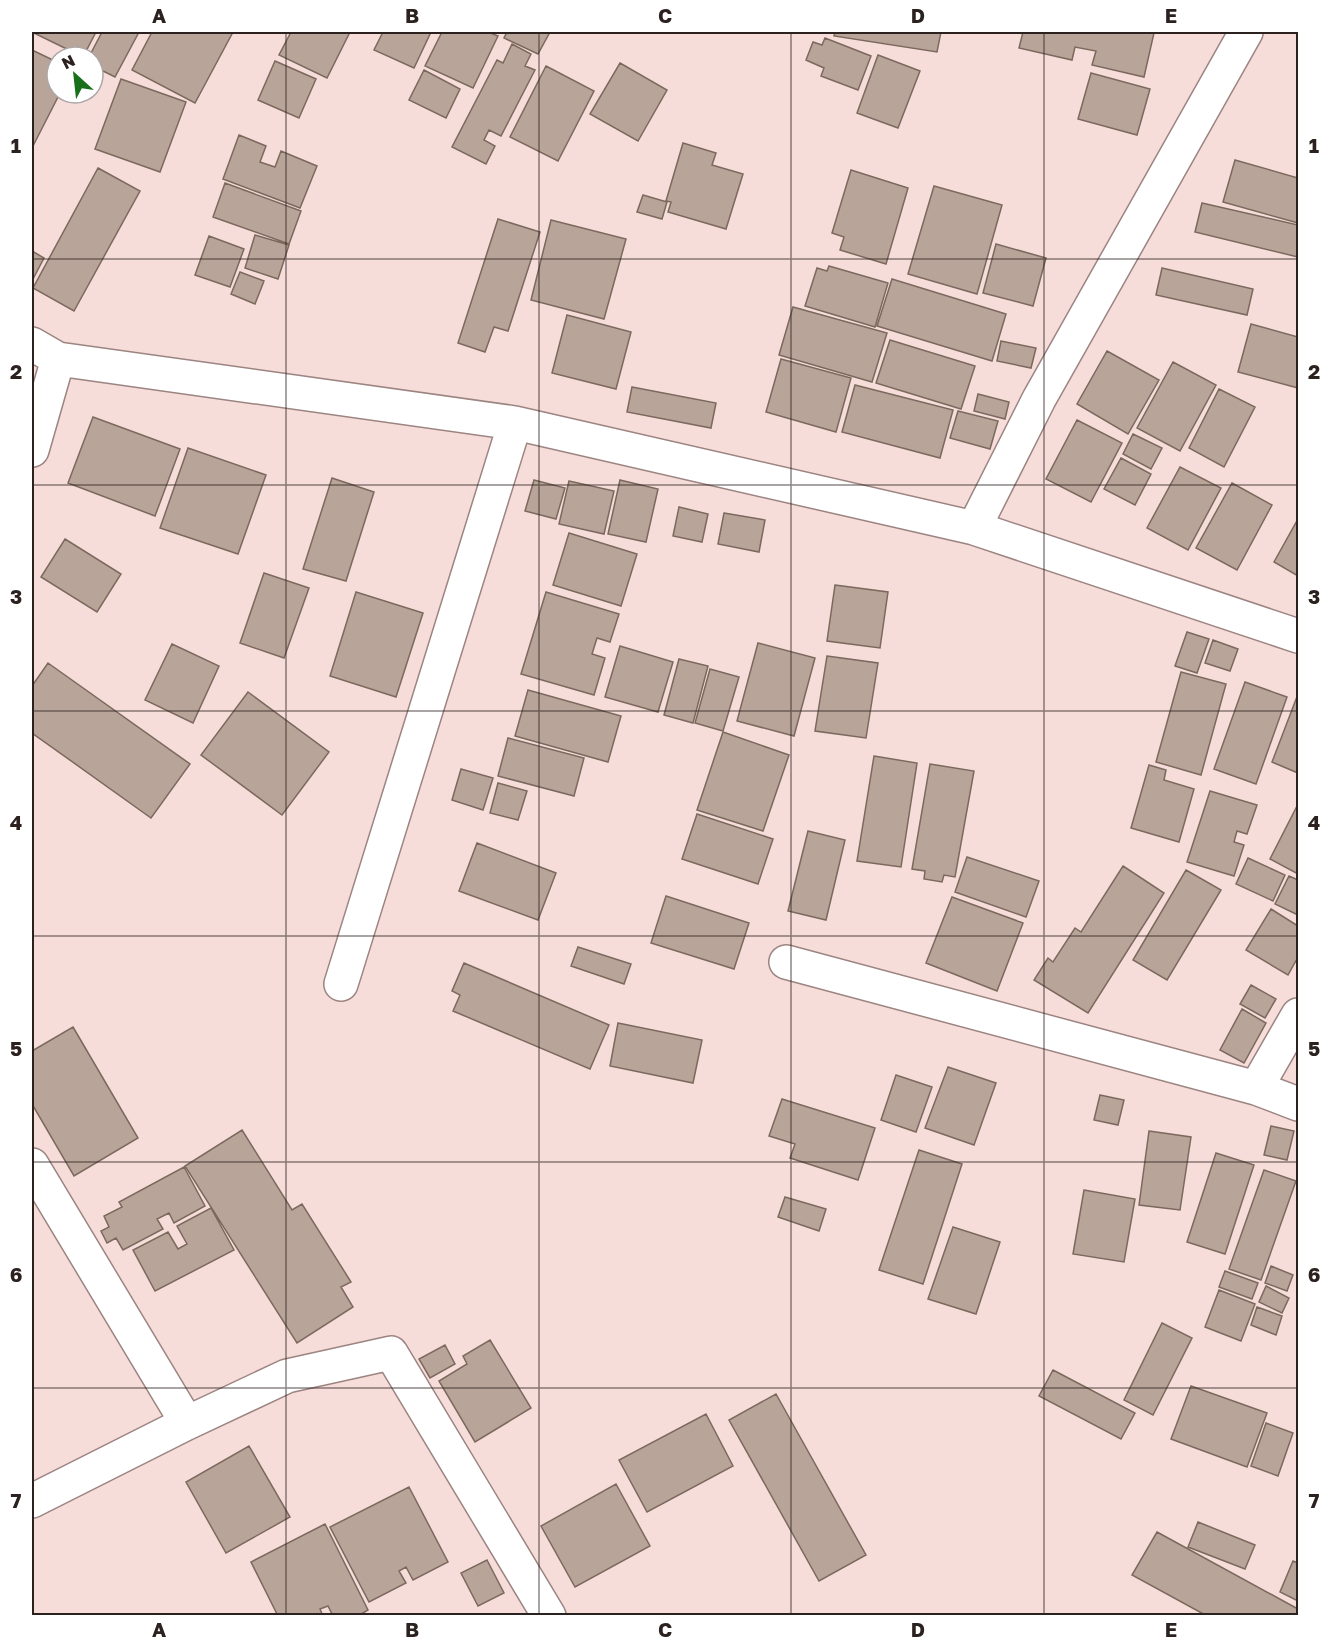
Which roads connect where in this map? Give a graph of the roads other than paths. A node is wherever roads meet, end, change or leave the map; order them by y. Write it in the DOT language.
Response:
graph roads {
  1 [pos="1246,32"];
  2 [pos="45,351"];
  3 [pos="515,423"];
  4 [pos="32,450"];
  5 [pos="974,528"];
  6 [pos="1299,636"];
  7 [pos="786,962"];
  8 [pos="341,984"];
  9 [pos="1299,1015"];
  10 [pos="1256,1088"];
  11 [pos="1299,1104"];
  12 [pos="32,1165"];
  13 [pos="187,1423"];
  14 [pos="32,1501"];
  15 [pos="549,1616"];
  1 -- 5 [label="street"];
  2 -- 3 [label="street"];
  2 -- 4 [label="street"];
  3 -- 5 [label="street"];
  3 -- 8 [label="street"];
  5 -- 6 [label="street"];
  7 -- 10 [label="street"];
  9 -- 10 [label="street"];
  10 -- 11 [label="street"];
  12 -- 13 [label="street"];
  13 -- 14 [label="street"];
  13 -- 15 [label="street"];
}
